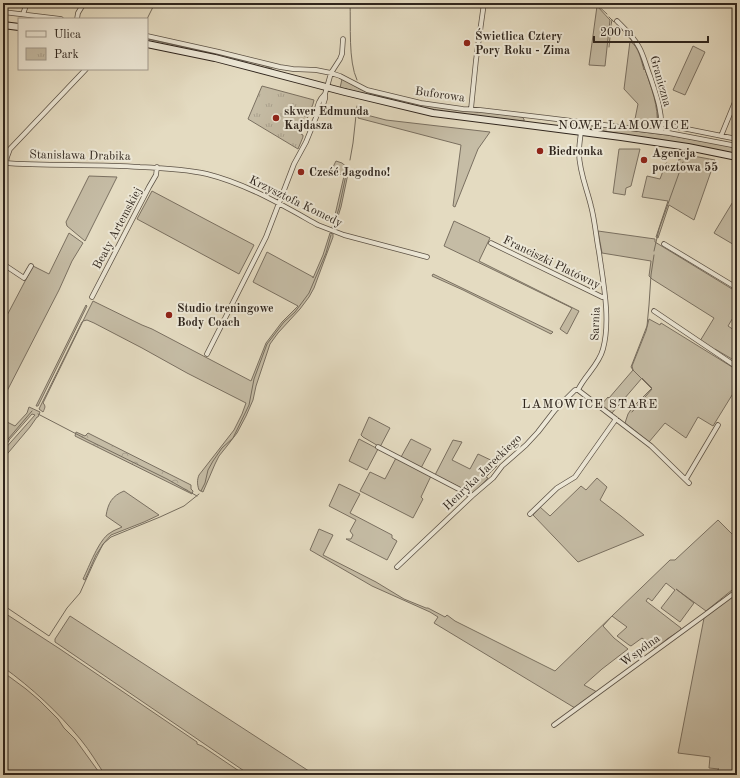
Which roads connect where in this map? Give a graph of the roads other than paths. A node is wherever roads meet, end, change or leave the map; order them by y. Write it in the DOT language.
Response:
graph roads {
  1 [pos="27,3"];
  2 [pos="84,3"];
  3 [pos="484,3"];
  4 [pos="3,12"];
  5 [pos="24,14"];
  6 [pos="53,18"];
  7 [pos="77,18"];
  8 [pos="617,21"];
  9 [pos="3,25"];
  10 [pos="18,27"];
  11 [pos="148,36"];
  12 [pos="343,39"];
  13 [pos="148,44"];
  14 [pos="85,70"];
  15 [pos="332,73"];
  16 [pos="326,91"];
  17 [pos="737,97"];
  18 [pos="471,109"];
  19 [pos="662,124"];
  20 [pos="581,132"];
  21 [pos="660,132"];
  22 [pos="721,136"];
  23 [pos="737,139"];
  24 [pos="737,146"];
  25 [pos="737,157"];
  26 [pos="5,163"];
  27 [pos="157,167"];
  28 [pos="278,204"];
  29 [pos="491,243"];
  30 [pos="664,244"];
  31 [pos="426,257"];
  32 [pos="3,264"];
  33 [pos="31,266"];
  34 [pos="737,288"];
  35 [pos="92,297"];
  36 [pos="605,297"];
  37 [pos="654,311"];
  38 [pos="207,354"];
  39 [pos="737,367"];
  40 [pos="578,390"];
  41 [pos="616,419"];
  42 [pos="718,425"];
  43 [pos="378,447"];
  44 [pos="472,496"];
  45 [pos="530,514"];
  46 [pos="397,566"];
  47 [pos="737,591"];
  48 [pos="554,725"];
  1 -- 5 [label="street"];
  2 -- 7 [label="street"];
  3 -- 18 [label="street"];
  4 -- 5 [label="street"];
  5 -- 6 [label="street"];
  8 -- 19 [label="street, Graniczna"];
  9 -- 10 [label="main road"];
  11 -- 15 [label="street, Buforowa"];
  12 -- 15 [label="street"];
  13 -- 16 [label="main road, Buforowa"];
  14 -- 26 [label="street"];
  15 -- 16 [label="street"];
  15 -- 18 [label="street, Buforowa"];
  16 -- 20 [label="main road, Buforowa"];
  16 -- 28 [label="street"];
  17 -- 22 [label="street"];
  18 -- 21 [label="street, Buforowa"];
  19 -- 21 [label="street, Graniczna"];
  19 -- 22 [label="street"];
  20 -- 25 [label="main road, Buforowa"];
  20 -- 36 [label="street, Sarnia"];
  21 -- 24 [label="street, Buforowa"];
  22 -- 23 [label="street"];
  26 -- 27 [label="street, Stanisława Drabika"];
  27 -- 28 [label="street, Krzysztofa Komedy"];
  27 -- 35 [label="street, Beaty Artemskiej"];
  28 -- 31 [label="street, Krzysztofa Komedy"];
  28 -- 38 [label="street"];
  29 -- 36 [label="street, Franciszki Platówny"];
  30 -- 34 [label="street"];
  32 -- 33 [label="street"];
  36 -- 40 [label="street, Sarnia"];
  37 -- 39 [label="street"];
  40 -- 41 [label="street"];
  40 -- 44 [label="street, Henryka Jareckiego"];
  41 -- 42 [label="street"];
  41 -- 45 [label="street"];
  43 -- 44 [label="street"];
  44 -- 46 [label="street, Henryka Jareckiego"];
  47 -- 48 [label="street, Wspólna"];
}
